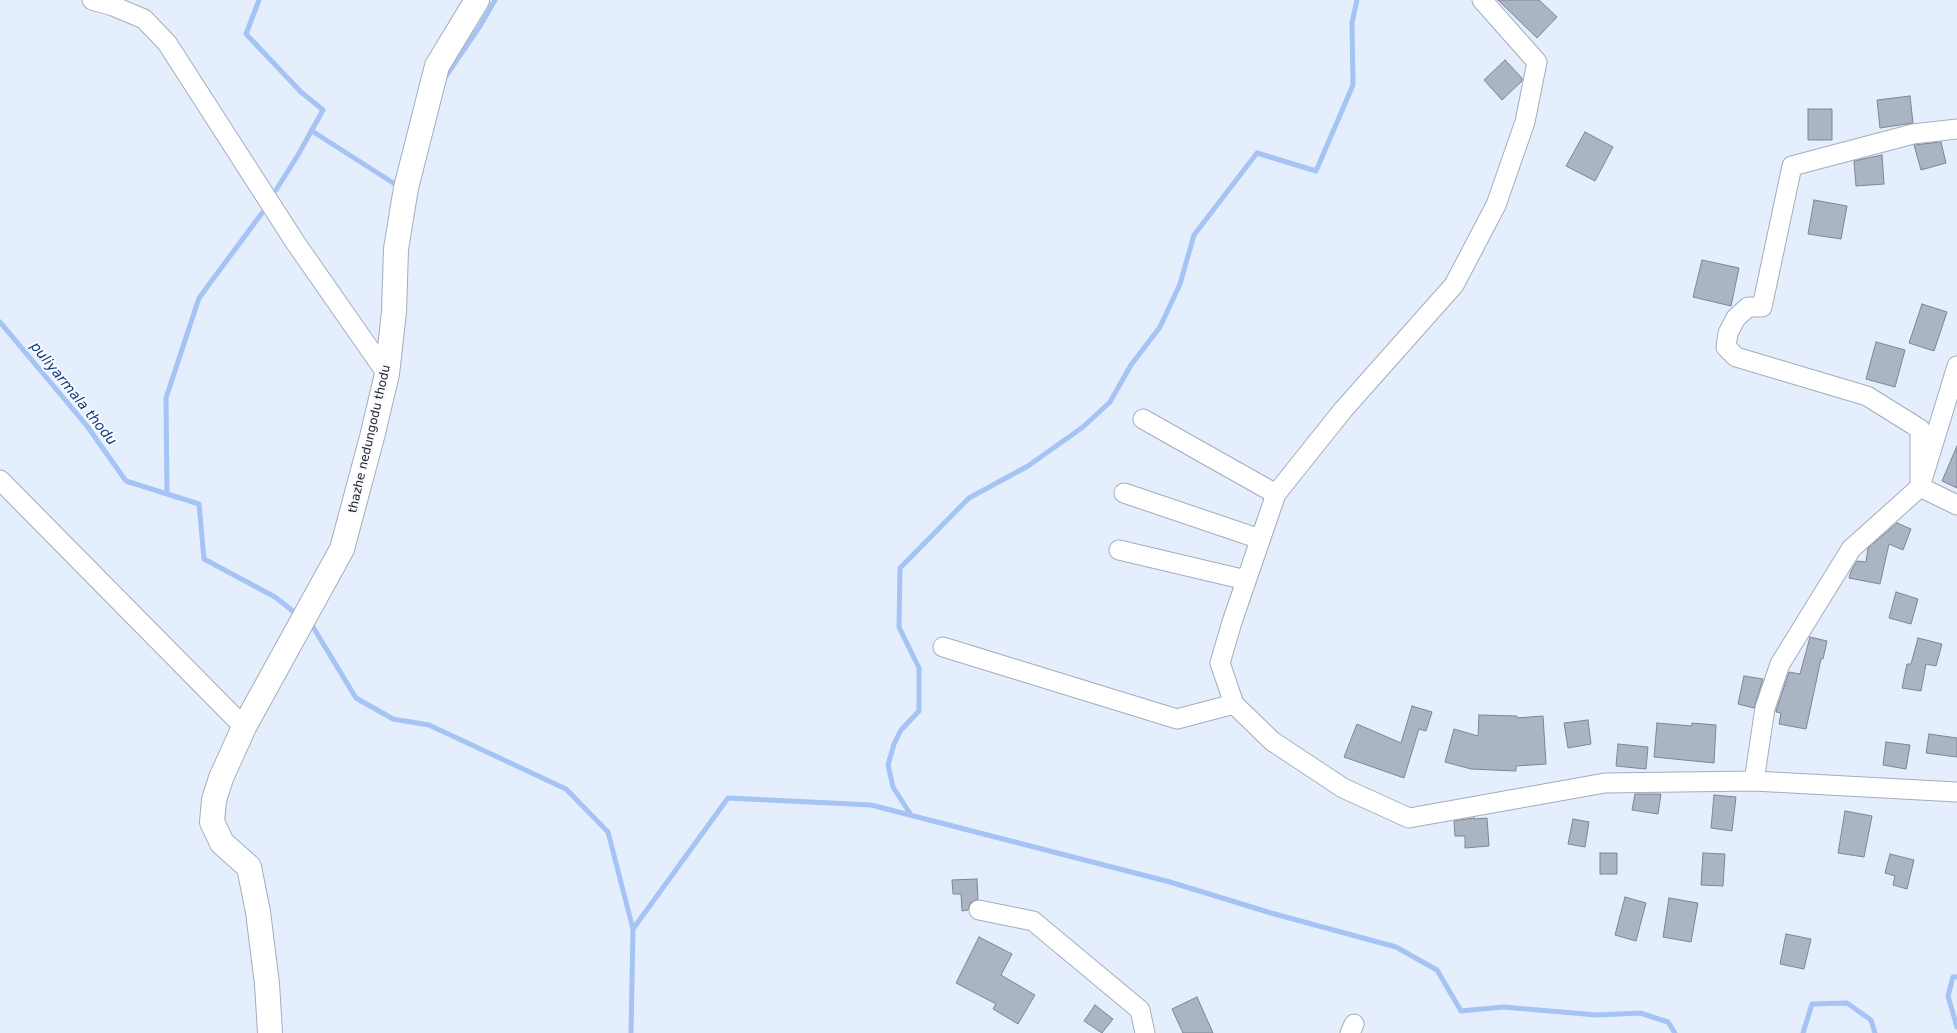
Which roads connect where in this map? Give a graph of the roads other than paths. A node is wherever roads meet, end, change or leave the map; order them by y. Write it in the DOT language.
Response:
graph roads {
  1 [pos="92,0"];
  2 [pos="477,0"];
  3 [pos="1482,0"];
  4 [pos="1957,129"];
  5 [pos="1957,366"];
  6 [pos="387,374"];
  7 [pos="1951,408"];
  8 [pos="1143,419"];
  9 [pos="0,480"];
  10 [pos="1920,487"];
  11 [pos="1124,493"];
  12 [pos="1276,494"];
  13 [pos="1957,505"];
  14 [pos="1260,539"];
  15 [pos="1119,550"];
  16 [pos="1246,580"];
  17 [pos="943,647"];
  18 [pos="1234,704"];
  19 [pos="244,726"];
  20 [pos="1754,782"];
  21 [pos="1957,792"];
  22 [pos="979,910"];
  23 [pos="270,1033"];
  24 [pos="1145,1033"];
  1 -- 6 [label="street"];
  2 -- 6 [label="street, thazhe nedungodu thodu"];
  3 -- 12 [label="street"];
  4 -- 10 [label="street"];
  5 -- 7 [label="street"];
  6 -- 19 [label="street, thazhe nedungodu thodu"];
  7 -- 10 [label="street"];
  8 -- 12 [label="street"];
  9 -- 19 [label="street"];
  10 -- 13 [label="street"];
  10 -- 20 [label="street"];
  11 -- 14 [label="street"];
  12 -- 14 [label="street"];
  14 -- 16 [label="street"];
  15 -- 16 [label="street"];
  16 -- 18 [label="street"];
  17 -- 18 [label="street"];
  18 -- 20 [label="street"];
  19 -- 23 [label="street, thazhe nedungodu thodu"];
  20 -- 21 [label="street"];
  22 -- 24 [label="street"];
}
